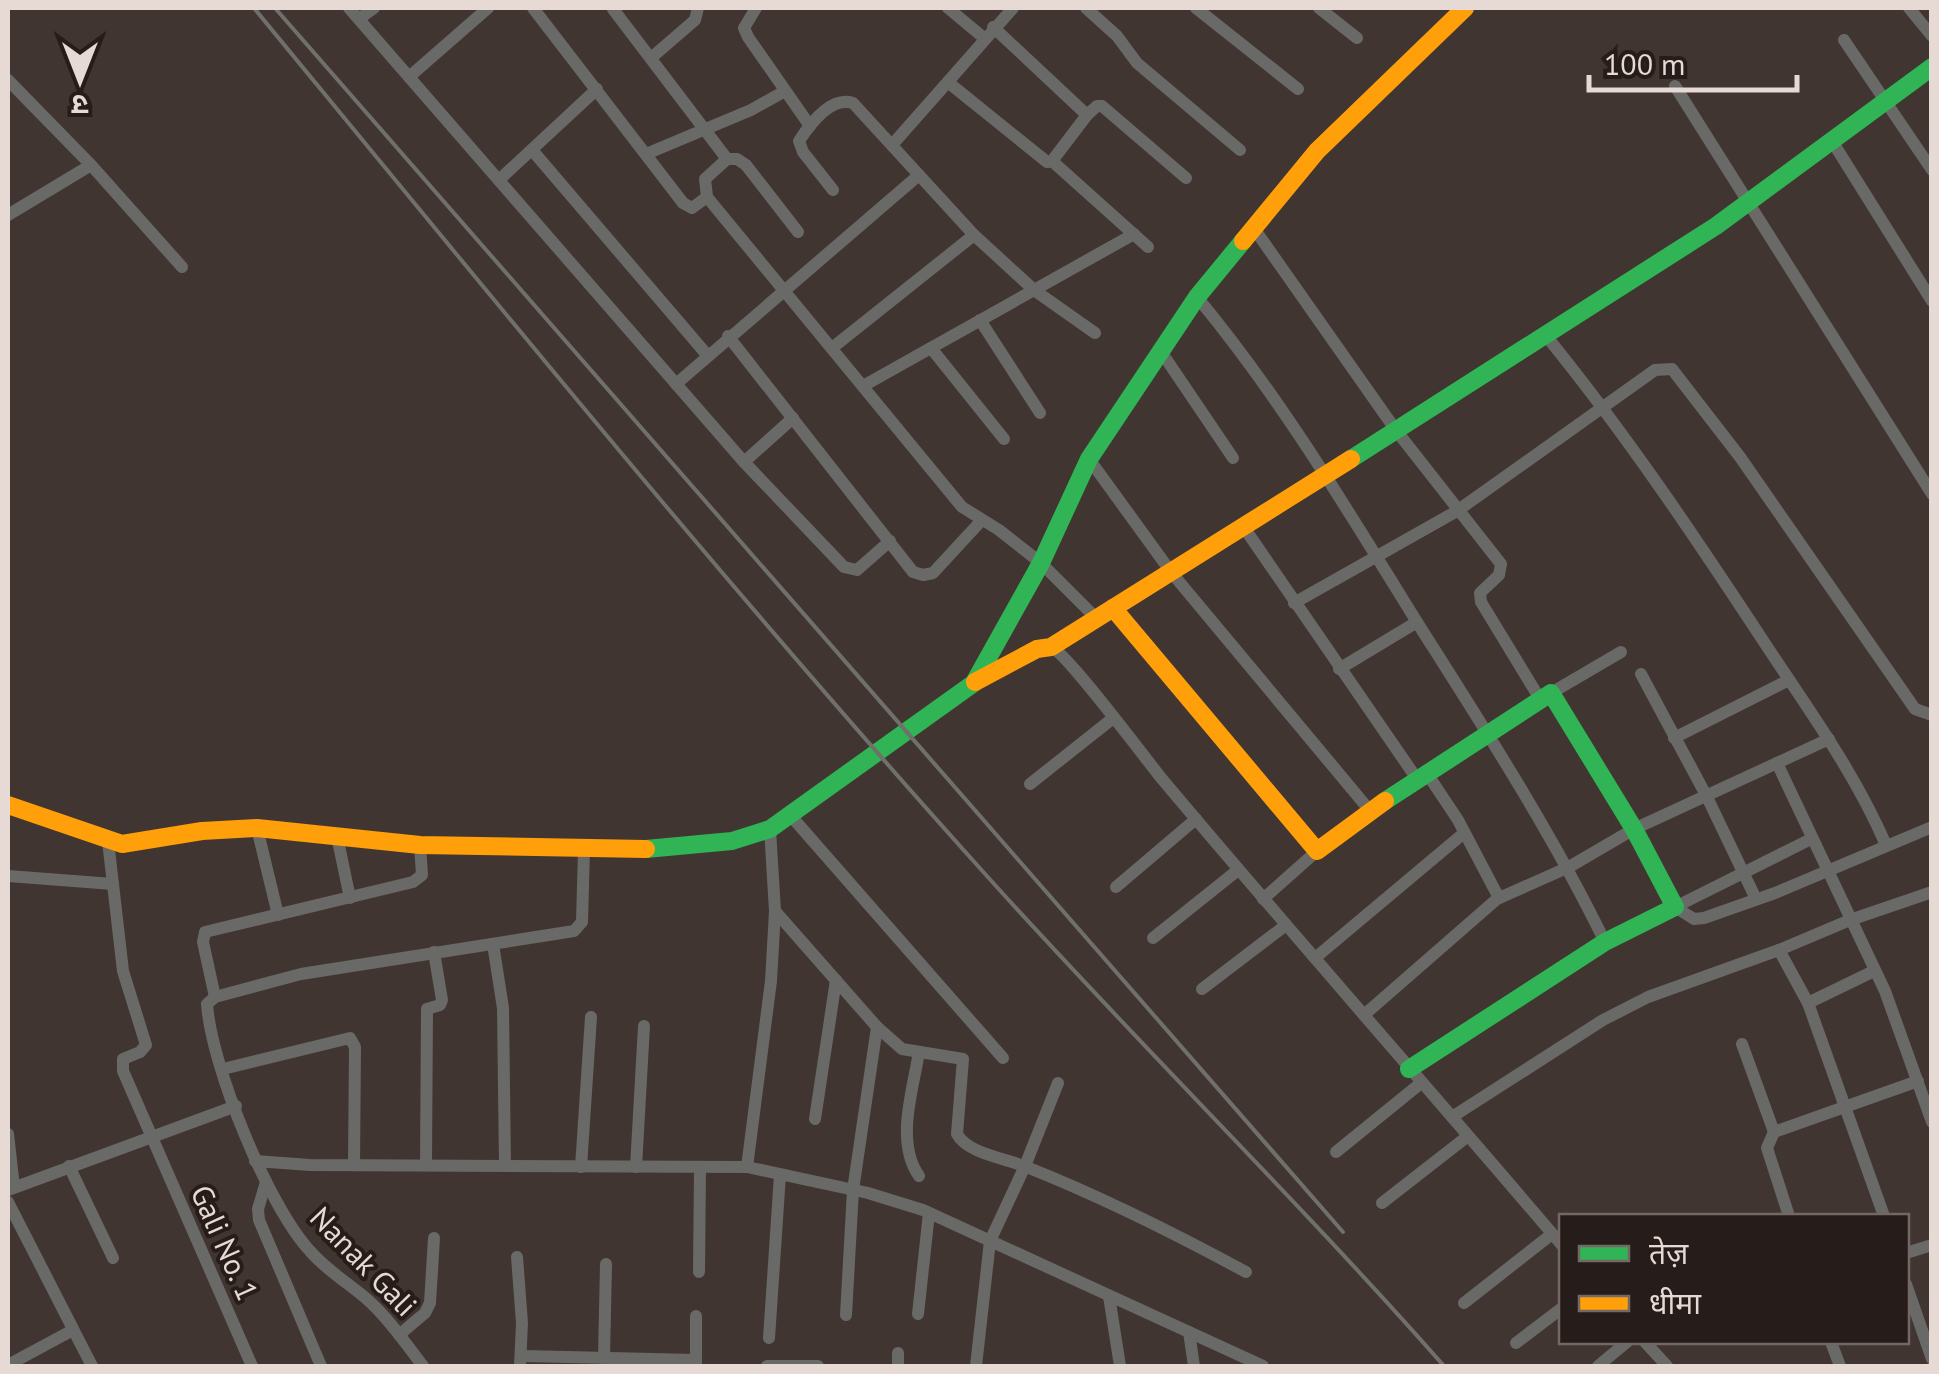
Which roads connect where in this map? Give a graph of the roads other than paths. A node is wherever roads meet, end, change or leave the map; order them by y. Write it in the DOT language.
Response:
graph roads {
  1 [pos="350,8"];
  2 [pos="374,8"];
  3 [pos="488,8"];
  4 [pos="533,8"];
  5 [pos="698,8"];
  6 [pos="756,8"];
  7 [pos="948,8"];
  8 [pos="1013,8"];
  9 [pos="1086,8"];
  10 [pos="1196,8"];
  11 [pos="1319,8"];
  12 [pos="1465,8"];
  13 [pos="1909,8"];
  14 [pos="613,9"];
  15 [pos="360,19"];
  16 [pos="989,32"];
  17 [pos="1932,36"];
  18 [pos="1357,38"];
  19 [pos="1844,40"];
  20 [pos="651,58"];
  21 [pos="1932,67"];
  22 [pos="409,76"];
  23 [pos="8,80"];
  24 [pos="950,83"];
  25 [pos="1675,86"];
  26 [pos="597,89"];
  27 [pos="1298,89"];
  28 [pos="785,91"];
  29 [pos="1886,102"];
  30 [pos="1087,115"];
  31 [pos="810,126"];
  32 [pos="704,128"];
  33 [pos="1832,141"];
  34 [pos="892,145"];
  35 [pos="532,150"];
  36 [pos="1240,150"];
  37 [pos="646,154"];
  38 [pos="728,160"];
  39 [pos="1052,160"];
  40 [pos="91,165"];
  41 [pos="1932,170"];
  42 [pos="919,175"];
  43 [pos="1186,178"];
  44 [pos="498,180"];
  45 [pos="833,190"];
  46 [pos="707,197"];
  47 [pos="1748,203"];
  48 [pos="8,215"];
  49 [pos="1253,227"];
  50 [pos="798,232"];
  51 [pos="1134,234"];
  52 [pos="974,236"];
  53 [pos="1148,247"];
  54 [pos="182,267"];
  55 [pos="784,289"];
  56 [pos="1034,290"];
  57 [pos="1198,297"];
  58 [pos="1932,301"];
  59 [pos="980,320"];
  60 [pos="1094,333"];
  61 [pos="728,336"];
  62 [pos="1547,337"];
  63 [pos="832,348"];
  64 [pos="931,348"];
  65 [pos="1160,350"];
  66 [pos="708,356"];
  67 [pos="676,384"];
  68 [pos="863,386"];
  69 [pos="1604,407"];
  70 [pos="1040,413"];
  71 [pos="793,418"];
  72 [pos="1396,429"];
  73 [pos="1004,439"];
  74 [pos="1233,458"];
  75 [pos="1089,459"];
  76 [pos="744,462"];
  77 [pos="1324,474"];
  78 [pos="1932,494"];
  79 [pos="1457,511"];
  80 [pos="981,521"];
  81 [pos="1242,526"];
  82 [pos="890,541"];
  83 [pos="1376,556"];
  84 [pos="1034,558"];
  85 [pos="1171,572"];
  86 [pos="1294,603"];
  87 [pos="1113,608"];
  88 [pos="1096,619"];
  89 [pos="1417,622"];
  90 [pos="1050,647"];
  91 [pos="1621,652"];
  92 [pos="1339,669"];
  93 [pos="1641,674"];
  94 [pos="1789,680"];
  95 [pos="974,683"];
  96 [pos="1546,696"];
  97 [pos="1932,715"];
  98 [pos="1112,719"];
  99 [pos="1487,734"];
  100 [pos="1674,738"];
  101 [pos="1829,739"];
  102 [pos="1778,763"];
  103 [pos="1422,776"];
  104 [pos="1030,784"];
  105 [pos="1708,796"];
  106 [pos="8,806"];
  107 [pos="1371,812"];
  108 [pos="792,816"];
  109 [pos="1196,819"];
  110 [pos="1932,827"];
  111 [pos="256,828"];
  112 [pos="770,829"];
  113 [pos="1634,829"];
  114 [pos="1464,833"];
  115 [pos="337,836"];
  116 [pos="1811,838"];
  117 [pos="108,841"];
  118 [pos="420,845"];
  119 [pos="1886,845"];
  120 [pos="584,850"];
  121 [pos="1317,851"];
  122 [pos="1569,867"];
  123 [pos="1238,870"];
  124 [pos="1742,871"];
  125 [pos="1827,871"];
  126 [pos="8,876"];
  127 [pos="113,884"];
  128 [pos="1116,886"];
  129 [pos="1932,892"];
  130 [pos="350,898"];
  131 [pos="1499,898"];
  132 [pos="1263,899"];
  133 [pos="1756,899"];
  134 [pos="1675,907"];
  135 [pos="775,911"];
  136 [pos="278,915"];
  137 [pos="1850,920"];
  138 [pos="1286,925"];
  139 [pos="1154,938"];
  140 [pos="1605,942"];
  141 [pos="492,944"];
  142 [pos="1779,950"];
  143 [pos="434,952"];
  144 [pos="1315,958"];
  145 [pos="1874,971"];
  146 [pos="836,980"];
  147 [pos="1202,990"];
  148 [pos="216,997"];
  149 [pos="1808,1003"];
  150 [pos="1364,1015"];
  151 [pos="591,1017"];
  152 [pos="644,1026"];
  153 [pos="877,1027"];
  154 [pos="1742,1044"];
  155 [pos="919,1052"];
  156 [pos="1003,1058"];
  157 [pos="223,1069"];
  158 [pos="1415,1076"];
  159 [pos="1918,1081"];
  160 [pos="1058,1083"];
  161 [pos="1846,1105"];
  162 [pos="236,1106"];
  163 [pos="1452,1118"];
  164 [pos="815,1119"];
  165 [pos="1932,1122"];
  166 [pos="1774,1132"];
  167 [pos="8,1134"];
  168 [pos="1468,1136"];
  169 [pos="152,1139"];
  170 [pos="1336,1152"];
  171 [pos="255,1161"];
  172 [pos="426,1164"];
  173 [pos="354,1165"];
  174 [pos="69,1166"];
  175 [pos="505,1166"];
  176 [pos="1025,1166"];
  177 [pos="580,1167"];
  178 [pos="636,1167"];
  179 [pos="700,1168"];
  180 [pos="747,1168"];
  181 [pos="780,1174"];
  182 [pos="919,1176"];
  183 [pos="266,1182"];
  184 [pos="11,1188"];
  185 [pos="853,1190"];
  186 [pos="8,1202"];
  187 [pos="1382,1203"];
  188 [pos="929,1213"];
  189 [pos="1788,1214"];
  190 [pos="1883,1214"];
  191 [pos="434,1238"];
  192 [pos="1557,1240"];
  193 [pos="990,1241"];
  194 [pos="114,1258"];
  195 [pos="517,1258"];
  196 [pos="606,1264"];
  197 [pos="698,1272"];
  198 [pos="1246,1272"];
  199 [pos="1909,1293"];
  200 [pos="1110,1296"];
  201 [pos="1464,1303"];
  202 [pos="1559,1310"];
  203 [pos="846,1314"];
  204 [pos="918,1314"];
  205 [pos="696,1316"];
  206 [pos="73,1330"];
  207 [pos="1189,1332"];
  208 [pos="399,1335"];
  209 [pos="769,1338"];
  210 [pos="1516,1343"];
  211 [pos="1625,1344"];
  212 [pos="1647,1344"];
  213 [pos="604,1358"];
  214 [pos="1932,1359"];
  215 [pos="521,1361"];
  216 [pos="696,1364"];
  217 [pos="8,1365"];
  218 [pos="92,1366"];
  219 [pos="252,1366"];
  220 [pos="322,1366"];
  221 [pos="423,1366"];
  222 [pos="767,1366"];
  223 [pos="818,1366"];
  224 [pos="976,1366"];
  225 [pos="1120,1366"];
  226 [pos="1194,1366"];
  227 [pos="1263,1366"];
  228 [pos="1598,1366"];
  229 [pos="1667,1366"];
  1 -- 15 [label="street"];
  2 -- 15 [label="street"];
  3 -- 22 [label="street"];
  4 -- 26 [label="street"];
  5 -- 20 [label="street"];
  6 -- 28 [label="street"];
  7 -- 16 [label="street"];
  8 -- 16 [label="street"];
  9 -- 36 [label="street"];
  10 -- 27 [label="street"];
  11 -- 18 [label="street"];
  12 -- 49 [label="street"];
  13 -- 17 [label="street"];
  14 -- 20 [label="street"];
  15 -- 22 [label="street"];
  16 -- 24 [label="street"];
  16 -- 30 [label="street"];
  19 -- 29 [label="street"];
  20 -- 32 [label="street"];
  21 -- 29 [label="street"];
  22 -- 44 [label="street"];
  23 -- 40 [label="street"];
  24 -- 34 [label="street"];
  24 -- 39 [label="street"];
  25 -- 47 [label="street"];
  26 -- 35 [label="street"];
  26 -- 37 [label="street"];
  28 -- 31 [label="street"];
  28 -- 32 [label="street"];
  29 -- 33 [label="street"];
  29 -- 41 [label="street"];
  30 -- 39 [label="street"];
  30 -- 43 [label="street"];
  31 -- 34 [label="street"];
  31 -- 45 [label="street"];
  32 -- 37 [label="street"];
  32 -- 38 [label="street"];
  33 -- 47 [label="street"];
  33 -- 58 [label="street"];
  34 -- 42 [label="street"];
  35 -- 44 [label="street"];
  35 -- 66 [label="street"];
  37 -- 46 [label="street"];
  38 -- 46 [label="street"];
  38 -- 50 [label="street"];
  39 -- 51 [label="street"];
  40 -- 48 [label="street"];
  40 -- 54 [label="street"];
  42 -- 52 [label="street"];
  42 -- 55 [label="street"];
  44 -- 67 [label="street"];
  46 -- 55 [label="street"];
  47 -- 62 [label="street"];
  47 -- 78 [label="street"];
  49 -- 57 [label="street"];
  49 -- 72 [label="street"];
  51 -- 53 [label="street"];
  51 -- 56 [label="street"];
  52 -- 56 [label="street"];
  52 -- 63 [label="street"];
  55 -- 61 [label="street"];
  55 -- 63 [label="street"];
  56 -- 59 [label="street"];
  56 -- 60 [label="street"];
  57 -- 65 [label="street"];
  57 -- 77 [label="street"];
  59 -- 64 [label="street"];
  59 -- 70 [label="street"];
  61 -- 66 [label="street"];
  61 -- 71 [label="street"];
  62 -- 69 [label="street"];
  62 -- 72 [label="street"];
  63 -- 68 [label="street"];
  64 -- 68 [label="street"];
  64 -- 73 [label="street"];
  65 -- 74 [label="street"];
  65 -- 75 [label="street"];
  66 -- 67 [label="street"];
  67 -- 76 [label="street"];
  68 -- 80 [label="street"];
  69 -- 79 [label="street"];
  69 -- 94 [label="street"];
  69 -- 97 [label="street"];
  71 -- 76 [label="street"];
  71 -- 82 [label="street"];
  72 -- 77 [label="street"];
  72 -- 79 [label="street"];
  75 -- 84 [label="street"];
  75 -- 85 [label="street"];
  76 -- 82 [label="street"];
  77 -- 81 [label="street"];
  77 -- 83 [label="street"];
  79 -- 83 [label="street"];
  79 -- 96 [label="street"];
  80 -- 82 [label="street"];
  80 -- 84 [label="street"];
  81 -- 85 [label="street"];
  81 -- 86 [label="street"];
  83 -- 86 [label="street"];
  83 -- 89 [label="street"];
  84 -- 88 [label="street"];
  84 -- 95 [label="street"];
  85 -- 87 [label="street"];
  85 -- 107 [label="street"];
  86 -- 92 [label="street"];
  87 -- 88 [label="street"];
  87 -- 121 [label="street"];
  88 -- 90 [label="street"];
  89 -- 92 [label="street"];
  89 -- 99 [label="street"];
  90 -- 95 [label="street"];
  90 -- 98 [label="street"];
  91 -- 96 [label="street"];
  92 -- 103 [label="street"];
  93 -- 100 [label="street"];
  94 -- 100 [label="street"];
  94 -- 101 [label="street"];
  95 -- 108 [label="street"];
  96 -- 99 [label="street"];
  96 -- 113 [label="street"];
  98 -- 104 [label="street"];
  98 -- 109 [label="street"];
  99 -- 103 [label="street"];
  99 -- 122 [label="street"];
  100 -- 105 [label="street"];
  101 -- 102 [label="street"];
  101 -- 119 [label="street"];
  102 -- 105 [label="street"];
  102 -- 116 [label="street"];
  103 -- 107 [label="street"];
  103 -- 114 [label="street"];
  105 -- 113 [label="street"];
  105 -- 124 [label="street"];
  106 -- 117 [label="street"];
  107 -- 121 [label="street"];
  108 -- 112 [label="street"];
  108 -- 156 [label="street"];
  109 -- 123 [label="street"];
  109 -- 128 [label="street"];
  110 -- 119 [label="street"];
  111 -- 115 [label="street"];
  111 -- 117 [label="street"];
  111 -- 136 [label="street"];
  112 -- 120 [label="street"];
  112 -- 135 [label="street"];
  113 -- 122 [label="street"];
  113 -- 134 [label="street"];
  114 -- 131 [label="street"];
  114 -- 144 [label="street"];
  115 -- 118 [label="street"];
  115 -- 130 [label="street"];
  116 -- 124 [label="street"];
  116 -- 125 [label="street"];
  117 -- 127 [label="street"];
  118 -- 120 [label="street"];
  118 -- 130 [label="street"];
  119 -- 125 [label="street"];
  120 -- 141 [label="street"];
  121 -- 132 [label="street"];
  122 -- 131 [label="street"];
  122 -- 140 [label="street"];
  123 -- 132 [label="street"];
  123 -- 139 [label="street"];
  124 -- 133 [label="street"];
  124 -- 134 [label="street"];
  125 -- 133 [label="street"];
  125 -- 137 [label="street"];
  126 -- 127 [label="street"];
  127 -- 169 [label="street, Gali No. 1"];
  129 -- 137 [label="street"];
  130 -- 136 [label="street"];
  131 -- 150 [label="street"];
  132 -- 138 [label="street"];
  133 -- 134 [label="street"];
  134 -- 140 [label="street"];
  135 -- 146 [label="street"];
  135 -- 180 [label="street"];
  136 -- 148 [label="street"];
  137 -- 142 [label="street"];
  137 -- 145 [label="street"];
  138 -- 144 [label="street"];
  138 -- 147 [label="street"];
  140 -- 158 [label="street"];
  141 -- 143 [label="street"];
  141 -- 175 [label="street"];
  142 -- 149 [label="street"];
  142 -- 163 [label="street"];
  143 -- 148 [label="street"];
  143 -- 172 [label="street"];
  144 -- 150 [label="street"];
  145 -- 149 [label="street"];
  145 -- 159 [label="street"];
  146 -- 153 [label="street"];
  146 -- 164 [label="street"];
  148 -- 157 [label="street, Nanak Gali"];
  149 -- 161 [label="street"];
  150 -- 158 [label="street"];
  151 -- 177 [label="street"];
  152 -- 178 [label="street"];
  153 -- 155 [label="street"];
  153 -- 185 [label="street"];
  154 -- 166 [label="street"];
  155 -- 176 [label="street"];
  155 -- 182 [label="street"];
  157 -- 162 [label="street, Nanak Gali"];
  157 -- 173 [label="street"];
  158 -- 163 [label="street"];
  158 -- 170 [label="street"];
  159 -- 161 [label="street"];
  159 -- 165 [label="street"];
  160 -- 176 [label="street"];
  161 -- 166 [label="street"];
  161 -- 190 [label="street"];
  162 -- 169 [label="street"];
  162 -- 171 [label="street, Nanak Gali"];
  163 -- 168 [label="street"];
  166 -- 189 [label="street"];
  167 -- 184 [label="street"];
  168 -- 187 [label="street"];
  168 -- 192 [label="street"];
  169 -- 174 [label="street"];
  169 -- 219 [label="street, Gali No. 1"];
  171 -- 173 [label="street"];
  171 -- 183 [label="street, Nanak Gali"];
  172 -- 173 [label="street"];
  172 -- 175 [label="street"];
  174 -- 184 [label="street"];
  174 -- 194 [label="street"];
  175 -- 177 [label="street"];
  176 -- 193 [label="street"];
  176 -- 198 [label="street"];
  177 -- 178 [label="street"];
  178 -- 179 [label="street"];
  179 -- 180 [label="street"];
  179 -- 197 [label="street"];
  180 -- 181 [label="street"];
  181 -- 185 [label="street"];
  181 -- 209 [label="street"];
  183 -- 208 [label="street, Nanak Gali"];
  183 -- 220 [label="street"];
  185 -- 188 [label="street"];
  185 -- 203 [label="street"];
  186 -- 206 [label="street"];
  188 -- 193 [label="street"];
  188 -- 204 [label="street"];
  191 -- 208 [label="street"];
  192 -- 201 [label="street"];
  193 -- 200 [label="street"];
  193 -- 224 [label="street"];
  195 -- 215 [label="street"];
  196 -- 213 [label="street"];
  199 -- 214 [label="street"];
  200 -- 207 [label="street"];
  200 -- 225 [label="street"];
  202 -- 210 [label="street"];
  205 -- 216 [label="street"];
  206 -- 217 [label="street"];
  206 -- 218 [label="street"];
  207 -- 226 [label="street"];
  207 -- 227 [label="street"];
  208 -- 221 [label="street, Nanak Gali"];
  211 -- 228 [label="street"];
  212 -- 229 [label="street"];
  213 -- 215 [label="street"];
  213 -- 216 [label="street"];
  222 -- 223 [label="street"];
}
